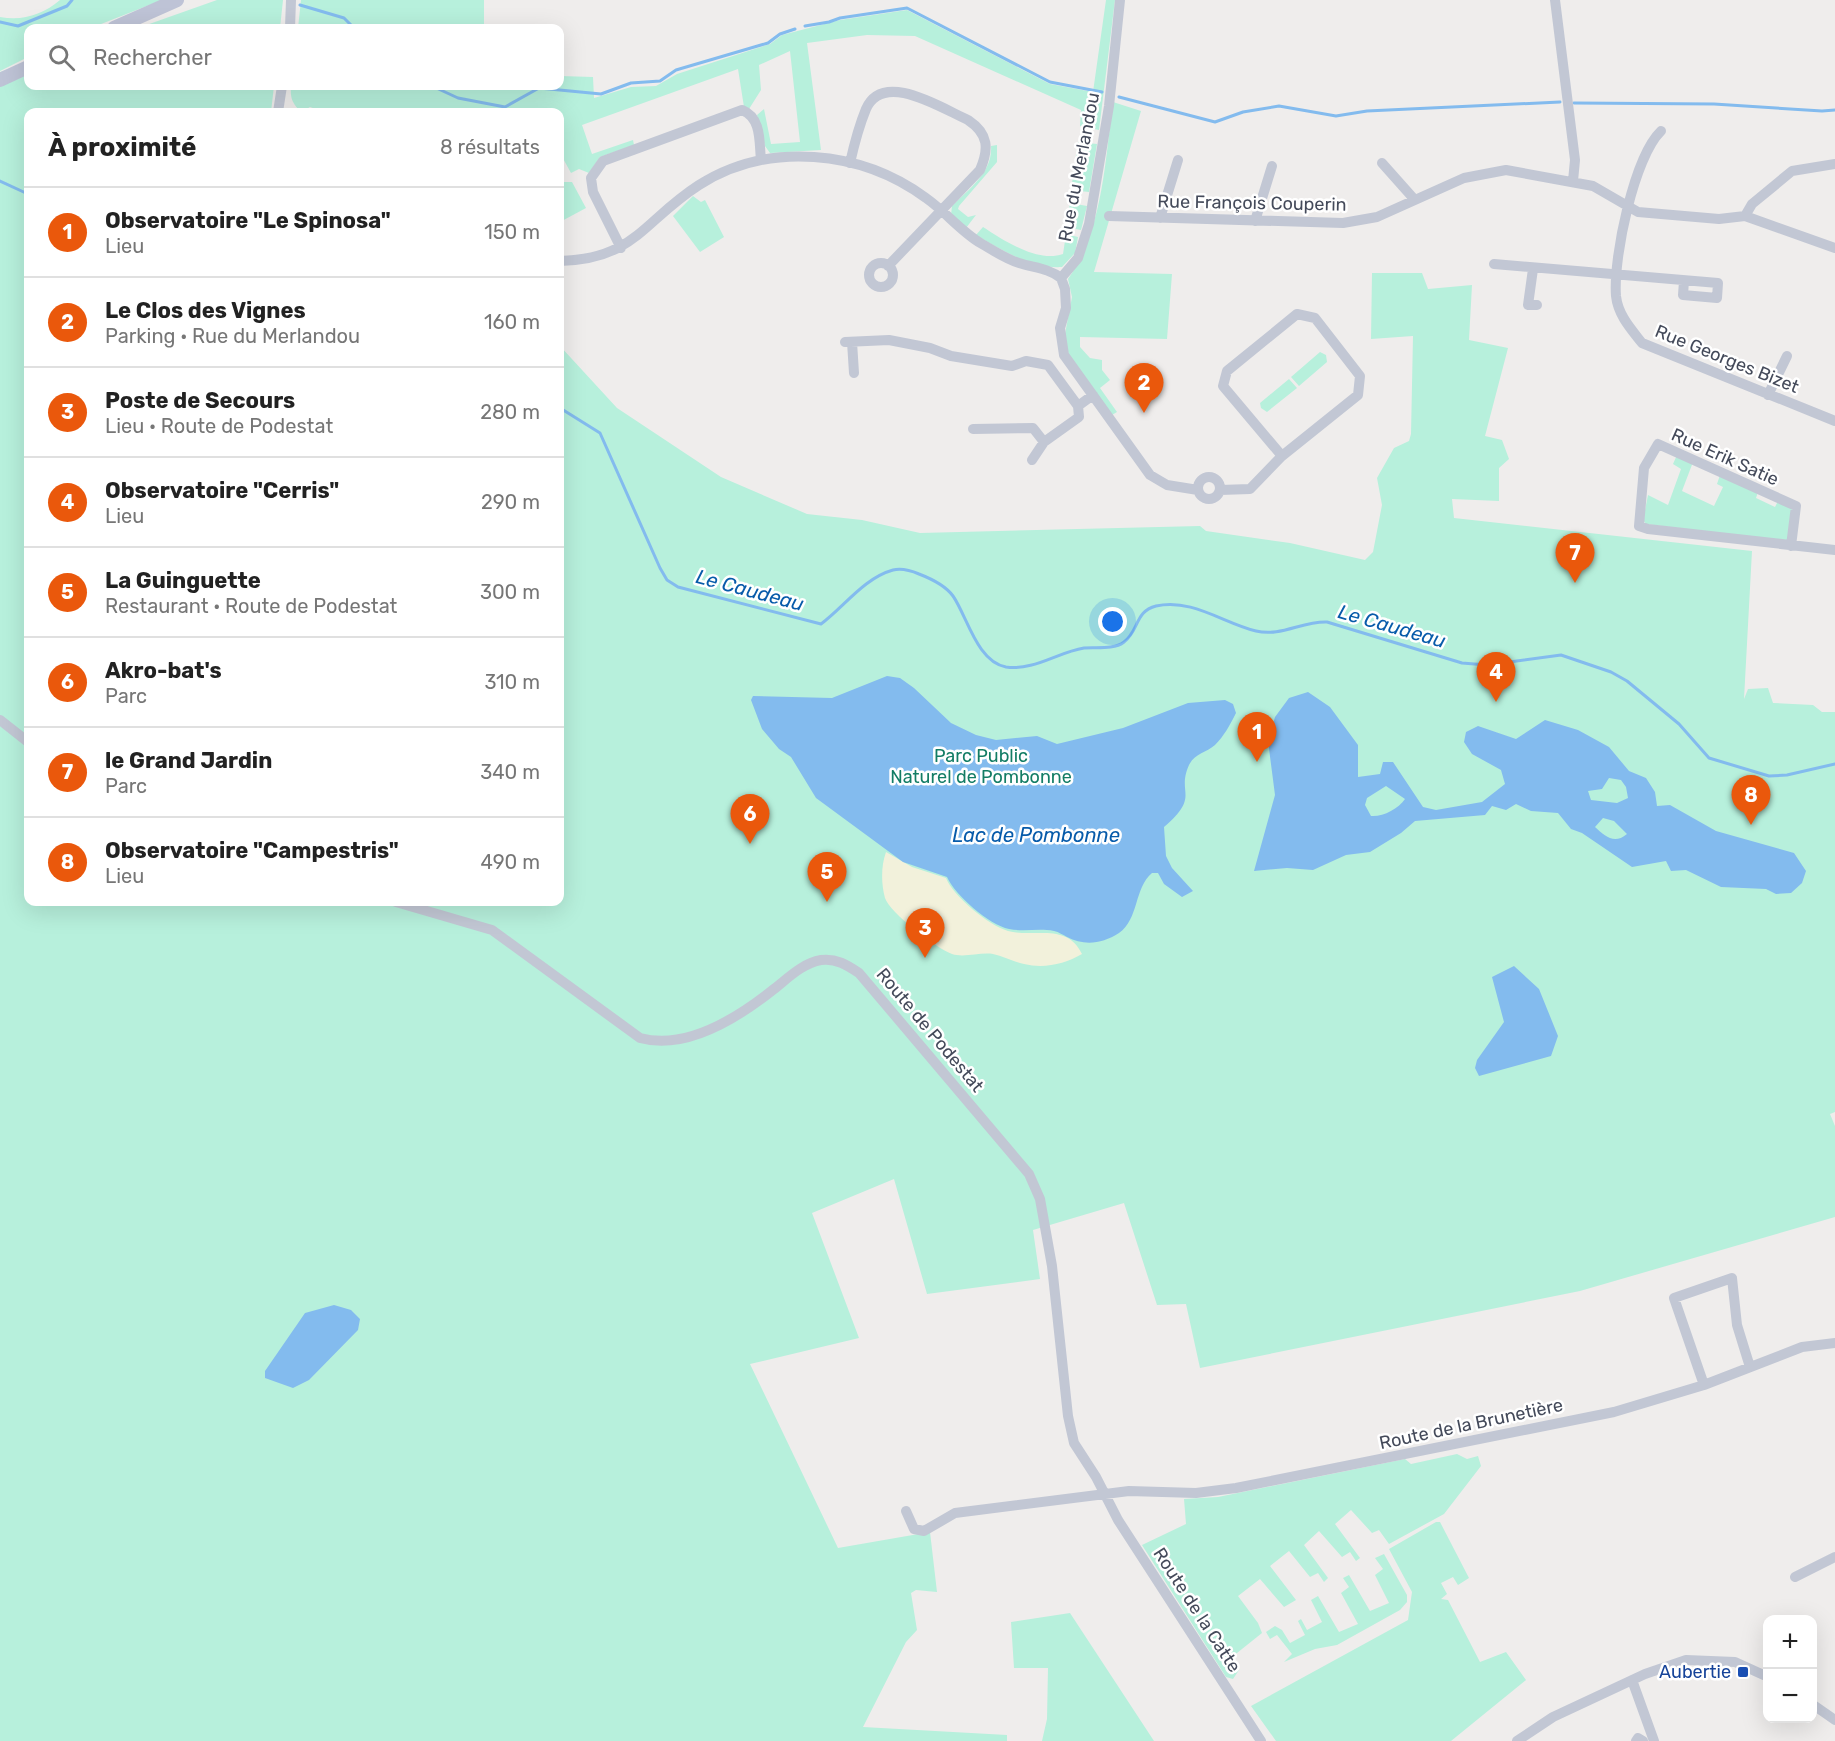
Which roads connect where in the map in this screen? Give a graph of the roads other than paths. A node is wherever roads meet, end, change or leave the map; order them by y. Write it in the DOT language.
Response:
graph roads {
  1 [pos="177,0"];
  2 [pos="291,0"];
  3 [pos="1120,0"];
  4 [pos="1555,0"];
  5 [pos="123,24"];
  6 [pos="290,24"];
  7 [pos="24,69"];
  8 [pos="0,80"];
  9 [pos="281,90"];
  10 [pos="279,108"];
  11 [pos="1661,131"];
  12 [pos="761,160"];
  13 [pos="1178,160"];
  14 [pos="850,163"];
  15 [pos="1382,163"];
  16 [pos="1835,164"];
  17 [pos="1272,166"];
  18 [pos="1573,181"];
  19 [pos="1414,199"];
  20 [pos="1629,206"];
  21 [pos="940,210"];
  22 [pos="1109,216"];
  23 [pos="1745,216"];
  24 [pos="1160,218"];
  25 [pos="1255,221"];
  26 [pos="621,248"];
  27 [pos="1835,248"];
  28 [pos="564,261"];
  29 [pos="1494,264"];
  30 [pos="888,266"];
  31 [pos="1533,269"];
  32 [pos="1617,275"];
  33 [pos="1061,278"];
  34 [pos="1684,281"];
  35 [pos="1536,305"];
  36 [pos="1787,356"];
  37 [pos="854,374"];
  38 [pos="1093,395"];
  39 [pos="1768,395"];
  40 [pos="1078,406"];
  41 [pos="1835,421"];
  42 [pos="974,429"];
  43 [pos="1044,442"];
  44 [pos="1282,456"];
  45 [pos="1032,460"];
  46 [pos="1198,490"];
  47 [pos="1220,490"];
  48 [pos="1791,546"];
  49 [pos="1835,550"];
  50 [pos="0,720"];
  51 [pos="24,739"];
  52 [pos="410,906"];
  53 [pos="1835,1343"];
  54 [pos="1749,1367"];
  55 [pos="1704,1385"];
  56 [pos="1106,1496"];
  57 [pos="906,1511"];
  58 [pos="1835,1557"];
  59 [pos="1795,1577"];
  60 [pos="1763,1675"];
  61 [pos="1632,1680"];
  62 [pos="1817,1707"];
  63 [pos="1835,1720"];
  64 [pos="1261,1741"];
  65 [pos="1517,1741"];
  66 [pos="1636,1741"];
  67 [pos="1643,1741"];
  68 [pos="1654,1741"];
  1 -- 5 [label="main road"];
  2 -- 6 [label="street"];
  3 -- 33 [label="street, Rue du Merlandou"];
  4 -- 18 [label="street"];
  7 -- 8 [label="main road"];
  9 -- 10 [label="street"];
  11 -- 20 [label="street, Rue Georges Bizet"];
  12 -- 14 [label="street"];
  12 -- 26 [label="street"];
  12 -- 26 [label="street"];
  13 -- 24 [label="street"];
  14 -- 21 [label="street"];
  14 -- 21 [label="street"];
  15 -- 19 [label="street"];
  16 -- 23 [label="street"];
  17 -- 25 [label="street"];
  18 -- 19 [label="street, Rue François Couperin"];
  18 -- 20 [label="street, Rue François Couperin"];
  19 -- 25 [label="street, Rue François Couperin"];
  20 -- 23 [label="street, Rue François Couperin"];
  20 -- 32 [label="street, Rue Georges Bizet"];
  21 -- 30 [label="street"];
  21 -- 33 [label="street"];
  22 -- 24 [label="street, Rue François Couperin"];
  23 -- 27 [label="street"];
  24 -- 25 [label="street, Rue François Couperin"];
  26 -- 28 [label="street"];
  29 -- 31 [label="street"];
  31 -- 32 [label="street"];
  31 -- 35 [label="street"];
  32 -- 34 [label="street"];
  32 -- 39 [label="street, Rue Georges Bizet"];
  33 -- 38 [label="street"];
  36 -- 39 [label="street"];
  37 -- 40 [label="street"];
  38 -- 40 [label="street"];
  38 -- 46 [label="street"];
  39 -- 41 [label="street, Rue Georges Bizet"];
  40 -- 43 [label="street"];
  42 -- 43 [label="street"];
  43 -- 45 [label="street"];
  44 -- 44 [label="street"];
  44 -- 47 [label="street"];
  46 -- 47 [label="street"];
  46 -- 47 [label="street"];
  48 -- 48 [label="street, Rue Erik Satie"];
  48 -- 49 [label="street, Rue Erik Satie"];
  50 -- 51 [label="street"];
  52 -- 56 [label="street, Route de Podestat"];
  53 -- 54 [label="street, Route de la Brunetière"];
  54 -- 55 [label="street, Route de la Brunetière"];
  54 -- 55 [label="street"];
  55 -- 56 [label="street, Route de la Brunetière"];
  56 -- 57 [label="street, Route de la Brunetière"];
  56 -- 64 [label="street, Route de la Catte"];
  58 -- 59 [label="street"];
  60 -- 61 [label="street"];
  61 -- 65 [label="street"];
  61 -- 68 [label="street"];
  62 -- 63 [label="street"];
  66 -- 67 [label="street"];
}
